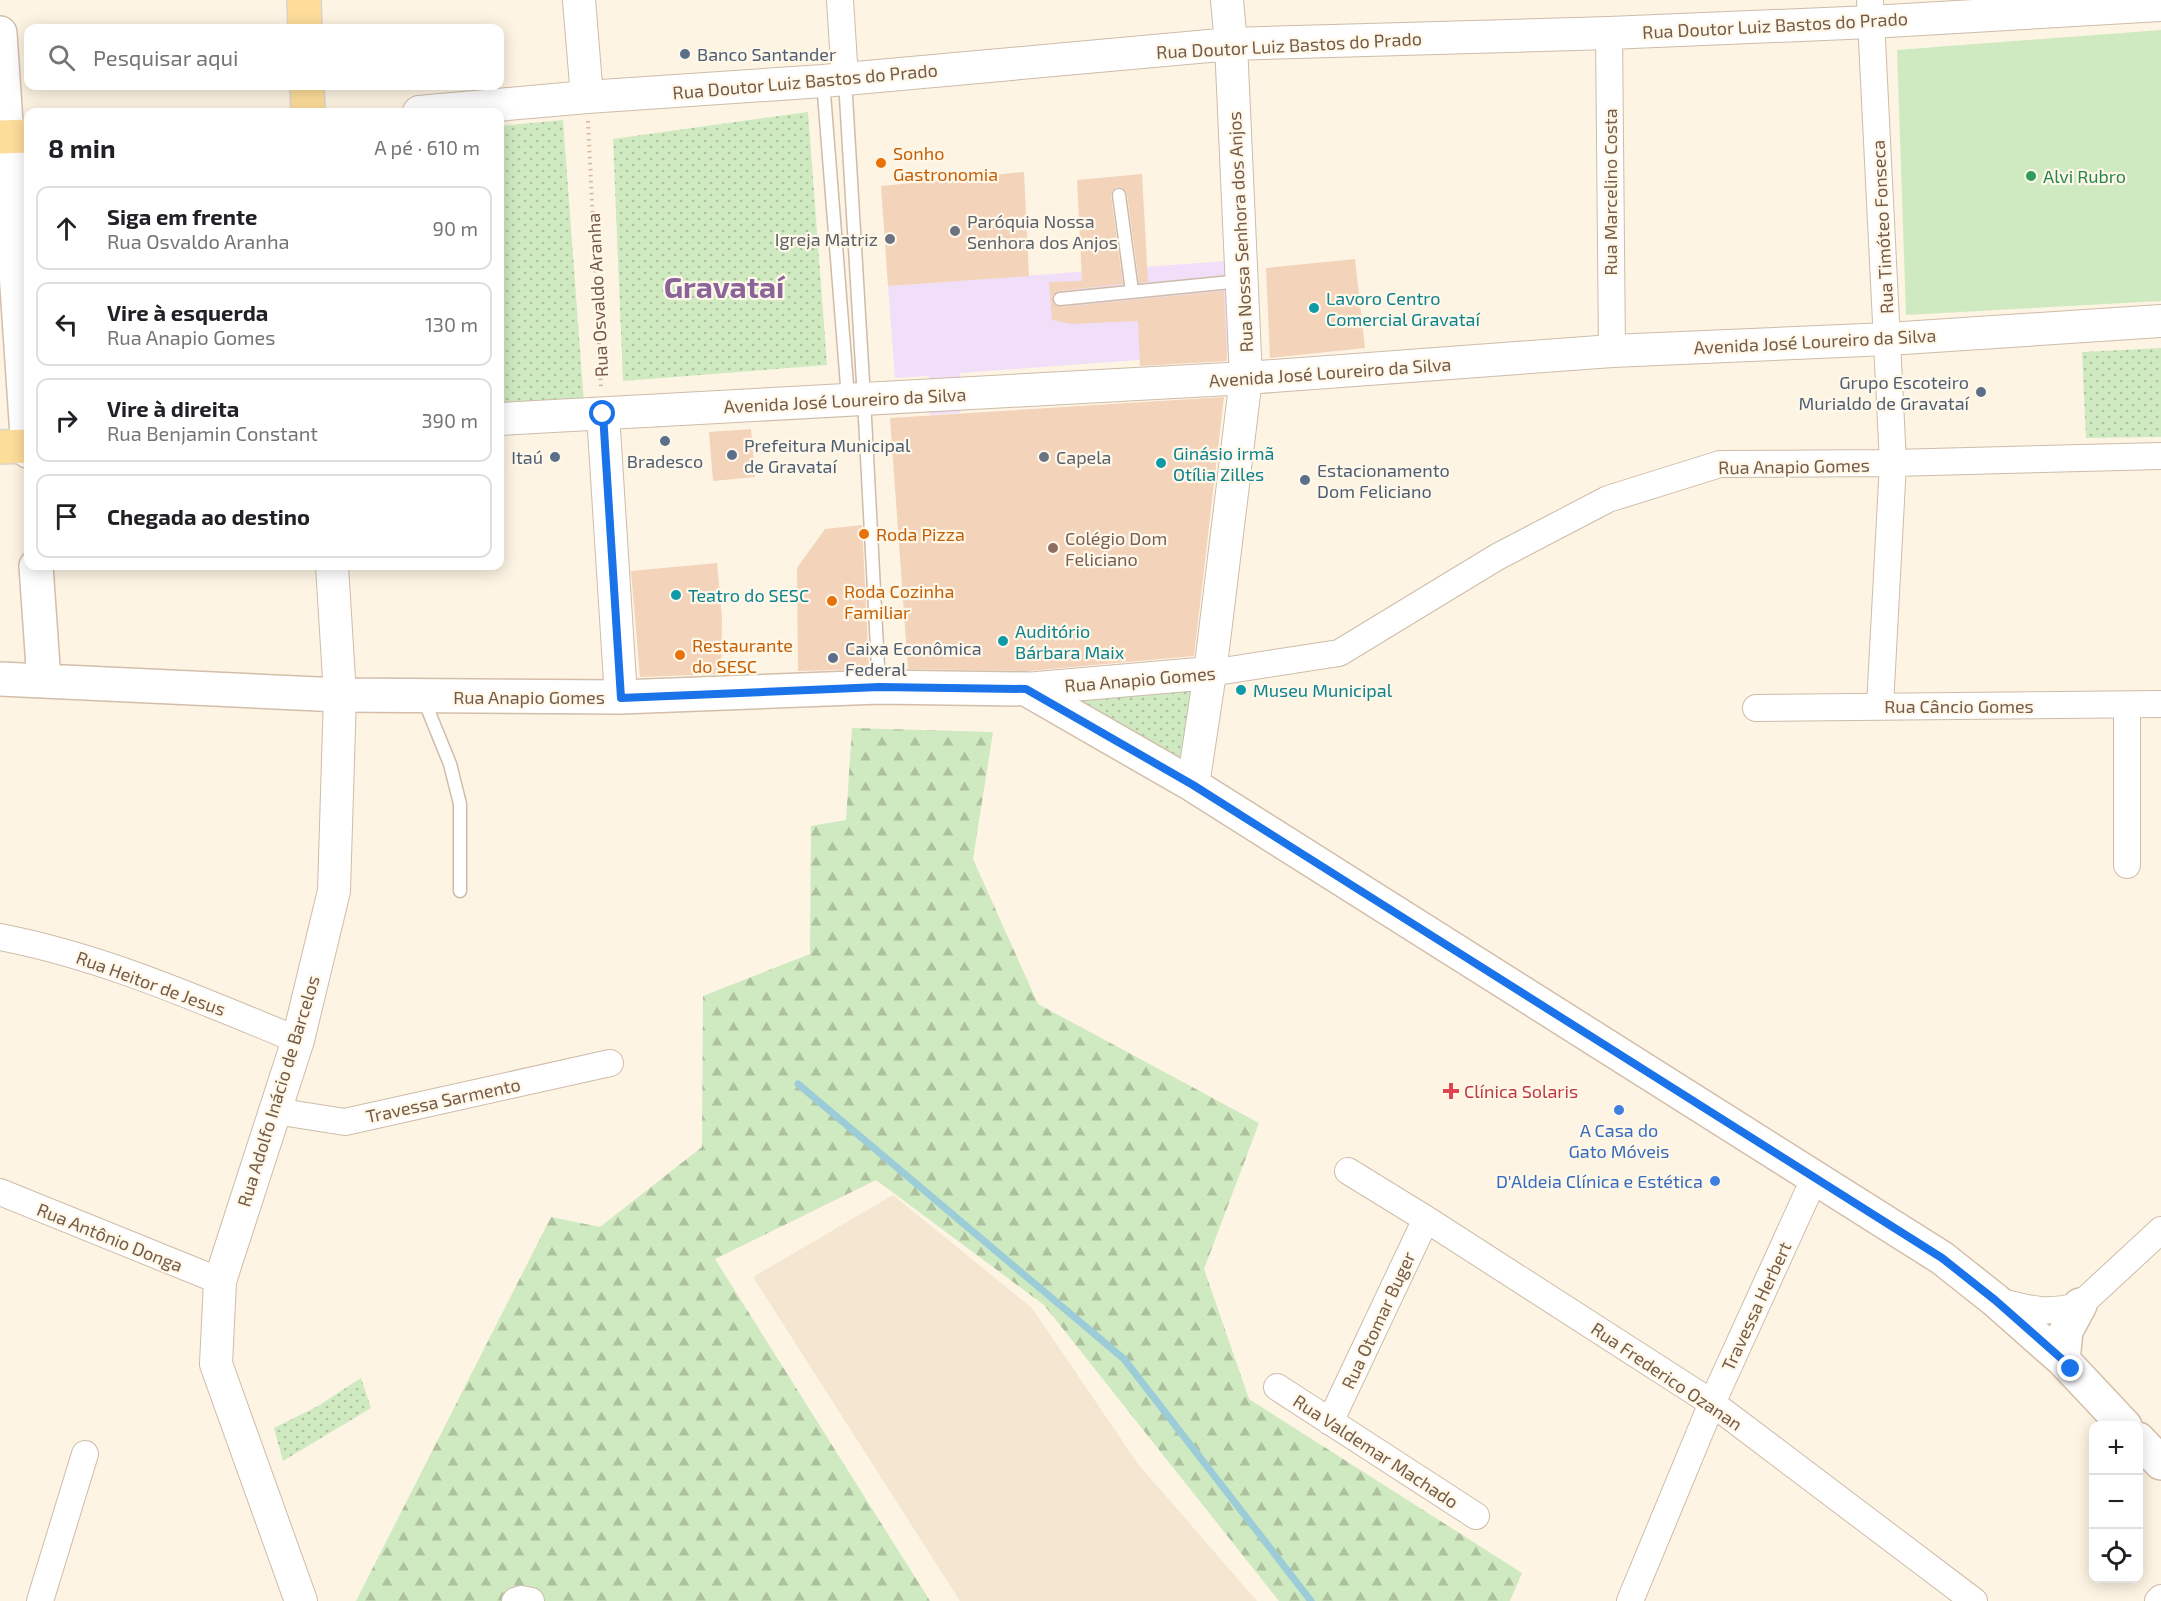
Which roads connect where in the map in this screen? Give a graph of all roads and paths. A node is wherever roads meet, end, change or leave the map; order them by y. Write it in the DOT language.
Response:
graph roads {
  1 [pos="304,0"];
  2 [pos="579,0"];
  3 [pos="840,0"];
  4 [pos="1227,0"];
  5 [pos="2161,5"];
  6 [pos="2022,7"];
  7 [pos="1871,11"];
  8 [pos="305,24"];
  9 [pos="0,33"];
  10 [pos="1609,33"];
  11 [pos="1231,44"];
  12 [pos="834,80"];
  13 [pos="307,90"];
  14 [pos="587,97"];
  15 [pos="308,108"];
  16 [pos="464,108"];
  17 [pos="12,137"];
  18 [pos="1119,195"];
  19 [pos="1242,281"];
  20 [pos="1132,291"];
  21 [pos="1060,299"];
  22 [pos="2161,321"];
  23 [pos="1888,339"];
  24 [pos="1612,351"];
  25 [pos="24,370"];
  26 [pos="1246,378"];
  27 [pos="856,399"];
  28 [pos="603,414"];
  29 [pos="504,419"];
  30 [pos="0,447"];
  31 [pos="24,448"];
  32 [pos="2161,456"];
  33 [pos="1893,463"];
  34 [pos="36,570"];
  35 [pos="332,570"];
  36 [pos="1210,673"];
  37 [pos="0,680"];
  38 [pos="44,681"];
  39 [pos="879,687"];
  40 [pos="1026,689"];
  41 [pos="340,695"];
  42 [pos="422,696"];
  43 [pos="621,698"];
  44 [pos="2161,704"];
  45 [pos="1880,706"];
  46 [pos="2127,706"];
  47 [pos="1756,708"];
  48 [pos="1193,785"];
  49 [pos="2127,865"];
  50 [pos="460,891"];
  51 [pos="0,937"];
  52 [pos="298,1040"];
  53 [pos="610,1063"];
  54 [pos="275,1111"];
  55 [pos="1348,1171"];
  56 [pos="1815,1177"];
  57 [pos="0,1192"];
  58 [pos="1426,1219"];
  59 [pos="2161,1230"];
  60 [pos="219,1281"];
  61 [pos="1995,1300"];
  62 [pos="2080,1305"];
  63 [pos="2063,1360"];
  64 [pos="1277,1387"];
  65 [pos="1712,1402"];
  66 [pos="2121,1421"];
  67 [pos="1330,1422"];
  68 [pos="2143,1443"];
  69 [pos="85,1454"];
  70 [pos="2161,1462"];
  71 [pos="1476,1516"];
  72 [pos="40,1601"];
  73 [pos="301,1601"];
  74 [pos="515,1601"];
  75 [pos="531,1601"];
  76 [pos="1630,1601"];
  77 [pos="1974,1601"];
  1 -- 8 [label="main road"];
  2 -- 14 [label="street"];
  3 -- 12 [label="street"];
  4 -- 11 [label="street, Rua Nossa Senhora dos Anjos"];
  5 -- 6 [label="street, Rua Doutor Luiz Bastos do Prado"];
  6 -- 7 [label="street, Rua Doutor Luiz Bastos do Prado"];
  7 -- 10 [label="street, Rua Doutor Luiz Bastos do Prado"];
  7 -- 23 [label="street, Rua Timóteo Fonseca"];
  9 -- 17 [label="main road"];
  10 -- 11 [label="street, Rua Doutor Luiz Bastos do Prado"];
  10 -- 24 [label="street, Rua Marcelino Costa"];
  11 -- 12 [label="street, Rua Doutor Luiz Bastos do Prado"];
  11 -- 19 [label="street, Rua Nossa Senhora dos Anjos"];
  12 -- 14 [label="street, Rua Doutor Luiz Bastos do Prado"];
  12 -- 27 [label="lane"];
  12 -- 27 [label="lane"];
  13 -- 15 [label="main road"];
  14 -- 16 [label="street, Rua Doutor Luiz Bastos do Prado"];
  14 -- 28 [label="path, Rua Osvaldo Aranha"];
  17 -- 25 [label="main road"];
  18 -- 20 [label="lane"];
  19 -- 20 [label="lane"];
  19 -- 26 [label="street, Rua Nossa Senhora dos Anjos"];
  20 -- 21 [label="lane"];
  22 -- 23 [label="street, Avenida José Loureiro da Silva"];
  23 -- 24 [label="street, Avenida José Loureiro da Silva"];
  23 -- 33 [label="street, Rua Timóteo Fonseca"];
  24 -- 26 [label="street, Avenida José Loureiro da Silva"];
  26 -- 27 [label="street, Avenida José Loureiro da Silva"];
  26 -- 36 [label="street, Rua Nossa Senhora dos Anjos"];
  27 -- 28 [label="street, Avenida José Loureiro da Silva"];
  27 -- 39 [label="lane"];
  28 -- 29 [label="street, Avenida José Loureiro da Silva"];
  28 -- 43 [label="street"];
  30 -- 31 [label="main road"];
  32 -- 33 [label="street, Rua Anapio Gomes"];
  33 -- 36 [label="street, Rua Anapio Gomes"];
  33 -- 45 [label="street, Rua Timóteo Fonseca"];
  34 -- 38 [label="main road"];
  35 -- 41 [label="street, Rua Adolfo Inácio de Barcelos"];
  36 -- 40 [label="street, Rua Anapio Gomes"];
  36 -- 48 [label="street, Rua Nossa Senhora dos Anjos"];
  37 -- 38 [label="main road, Rua Anapio Gomes"];
  38 -- 41 [label="main road, Rua Anapio Gomes"];
  39 -- 40 [label="main road, Rua Anapio Gomes"];
  39 -- 43 [label="main road, Rua Anapio Gomes"];
  40 -- 48 [label="main road"];
  41 -- 42 [label="main road, Rua Anapio Gomes"];
  41 -- 52 [label="street, Rua Adolfo Inácio de Barcelos"];
  42 -- 43 [label="main road, Rua Anapio Gomes"];
  42 -- 50 [label="lane"];
  44 -- 46 [label="street, Rua Câncio Gomes"];
  45 -- 46 [label="street, Rua Câncio Gomes"];
  45 -- 47 [label="street, Rua Câncio Gomes"];
  46 -- 49 [label="street"];
  48 -- 56 [label="main road"];
  51 -- 52 [label="street, Rua Heitor de Jesus"];
  52 -- 54 [label="street, Rua Adolfo Inácio de Barcelos"];
  53 -- 54 [label="street, Travessa Sarmento"];
  54 -- 60 [label="street, Rua Adolfo Inácio de Barcelos"];
  55 -- 58 [label="street, Rua Frederico Ozanan"];
  56 -- 61 [label="main road"];
  56 -- 65 [label="street, Travessa Herbert"];
  57 -- 60 [label="street, Rua Antônio Donga"];
  58 -- 65 [label="street, Rua Frederico Ozanan"];
  58 -- 67 [label="street, Rua Otomar Buger"];
  59 -- 62 [label="street"];
  60 -- 73 [label="street, Rua Adolfo Inácio de Barcelos"];
  61 -- 62 [label="street"];
  61 -- 63 [label="main road"];
  62 -- 63 [label="main road"];
  63 -- 66 [label="main road"];
  64 -- 67 [label="street, Rua Valdemar Machado"];
  65 -- 76 [label="street, Travessa Herbert"];
  65 -- 77 [label="street, Rua Frederico Ozanan"];
  67 -- 71 [label="street, Rua Valdemar Machado"];
  68 -- 70 [label="main road"];
  69 -- 72 [label="street"];
  74 -- 75 [label="street"];
}
